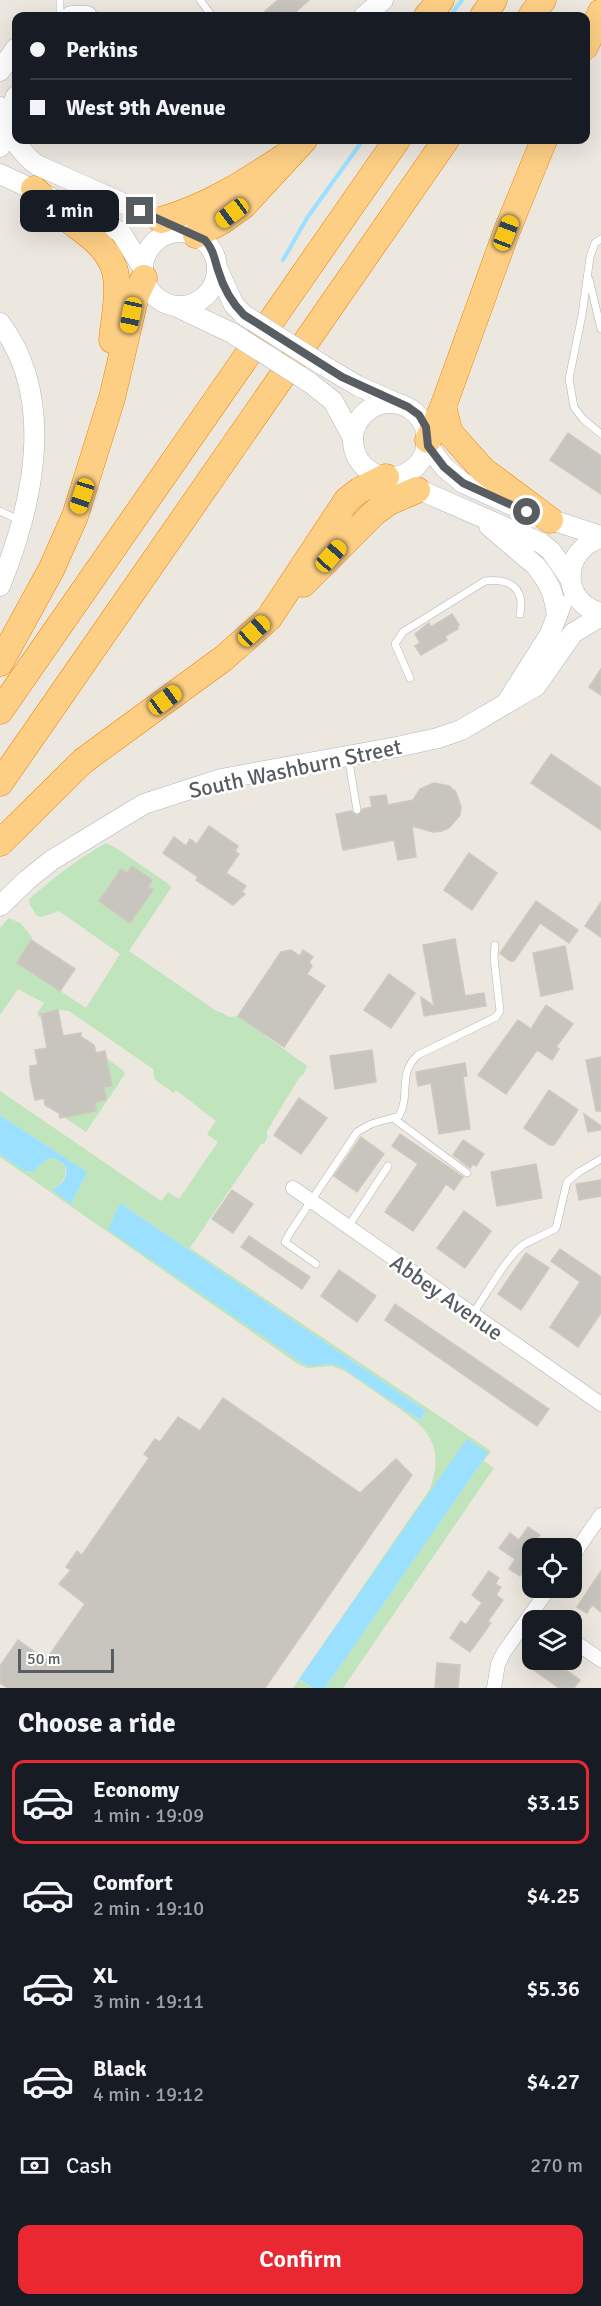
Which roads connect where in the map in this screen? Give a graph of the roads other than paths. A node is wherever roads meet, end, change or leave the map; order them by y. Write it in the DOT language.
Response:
graph roads {
  1 [pos="383,0"];
  2 [pos="441,0"];
  3 [pos="369,12"];
  4 [pos="430,12"];
  5 [pos="601,12"];
  6 [pos="590,36"];
  7 [pos="12,54"];
  8 [pos="0,71"];
  9 [pos="12,106"];
  10 [pos="3,127"];
  11 [pos="17,144"];
  12 [pos="394,144"];
  13 [pos="443,144"];
  14 [pos="542,144"];
  15 [pos="297,146"];
  16 [pos="0,174"];
  17 [pos="34,189"];
  18 [pos="161,220"];
  19 [pos="190,233"];
  20 [pos="601,239"];
  21 [pos="218,270"];
  22 [pos="143,273"];
  23 [pos="588,276"];
  24 [pos="175,306"];
  25 [pos="0,323"];
  26 [pos="601,329"];
  27 [pos="396,403"];
  28 [pos="443,407"];
  29 [pos="103,426"];
  30 [pos="601,434"];
  31 [pos="353,438"];
  32 [pos="428,443"];
  33 [pos="389,478"];
  34 [pos="417,490"];
  35 [pos="0,511"];
  36 [pos="474,513"];
  37 [pos="550,520"];
  38 [pos="21,521"];
  39 [pos="601,537"];
  40 [pos="570,580"];
  41 [pos="0,586"];
  42 [pos="519,614"];
  43 [pos="601,614"];
  44 [pos="557,616"];
  45 [pos="268,618"];
  46 [pos="0,663"];
  47 [pos="410,678"];
  48 [pos="507,702"];
  49 [pos="0,711"];
  50 [pos="348,756"];
  51 [pos="0,783"];
  52 [pos="357,810"];
  53 [pos="0,843"];
  54 [pos="0,906"];
  55 [pos="495,945"];
  56 [pos="393,1118"];
  57 [pos="601,1159"];
  58 [pos="388,1166"];
  59 [pos="467,1173"];
  60 [pos="293,1188"];
  61 [pos="309,1200"];
  62 [pos="348,1227"];
  63 [pos="316,1264"];
  64 [pos="472,1315"];
  65 [pos="601,1404"];
  66 [pos="601,1515"];
  67 [pos="582,1543"];
  68 [pos="522,1633"];
  69 [pos="582,1647"];
  70 [pos="601,1660"];
  71 [pos="494,1688"];
  1 -- 3 [label="main road"];
  2 -- 4 [label="highway"];
  5 -- 6 [label="highway"];
  7 -- 8 [label="main road"];
  9 -- 10 [label="main road"];
  11 -- 18 [label="main road"];
  12 -- 49 [label="highway"];
  13 -- 51 [label="highway"];
  14 -- 28 [label="highway"];
  15 -- 18 [label="highway"];
  15 -- 19 [label="highway"];
  16 -- 17 [label="main road"];
  17 -- 22 [label="main road"];
  17 -- 29 [label="highway"];
  18 -- 19 [label="main road"];
  19 -- 21 [label="main road"];
  19 -- 22 [label="main road"];
  20 -- 23 [label="lane"];
  21 -- 24 [label="main road"];
  21 -- 27 [label="main road, bridge"];
  22 -- 24 [label="main road"];
  22 -- 29 [label="highway"];
  23 -- 26 [label="lane"];
  23 -- 30 [label="lane"];
  24 -- 31 [label="main road, bridge"];
  25 -- 38 [label="main road"];
  27 -- 31 [label="main road"];
  27 -- 32 [label="main road"];
  28 -- 32 [label="highway"];
  28 -- 37 [label="highway"];
  29 -- 46 [label="highway"];
  31 -- 33 [label="main road"];
  32 -- 33 [label="main road"];
  32 -- 37 [label="main road"];
  33 -- 34 [label="main road"];
  33 -- 45 [label="highway"];
  34 -- 36 [label="main road"];
  34 -- 45 [label="highway"];
  35 -- 38 [label="lane"];
  36 -- 40 [label="main road"];
  36 -- 44 [label="main road"];
  37 -- 39 [label="main road"];
  38 -- 41 [label="main road"];
  39 -- 40 [label="main road, South Washburn Street"];
  40 -- 43 [label="main road"];
  40 -- 44 [label="main road, South Washburn Street"];
  42 -- 47 [label="lane"];
  43 -- 48 [label="main road, South Washburn Street"];
  44 -- 48 [label="main road, South Washburn Street"];
  45 -- 53 [label="highway"];
  48 -- 50 [label="main road, South Washburn Street"];
  50 -- 52 [label="lane"];
  50 -- 54 [label="main road, South Washburn Street"];
  55 -- 56 [label="lane"];
  56 -- 59 [label="lane"];
  56 -- 61 [label="lane"];
  57 -- 64 [label="lane"];
  58 -- 62 [label="lane"];
  60 -- 61 [label="street, Abbey Avenue"];
  61 -- 62 [label="street, Abbey Avenue"];
  61 -- 63 [label="lane"];
  62 -- 64 [label="street, Abbey Avenue"];
  64 -- 65 [label="street, Abbey Avenue"];
  66 -- 67 [label="street"];
  68 -- 71 [label="street"];
  69 -- 70 [label="street"];
}
